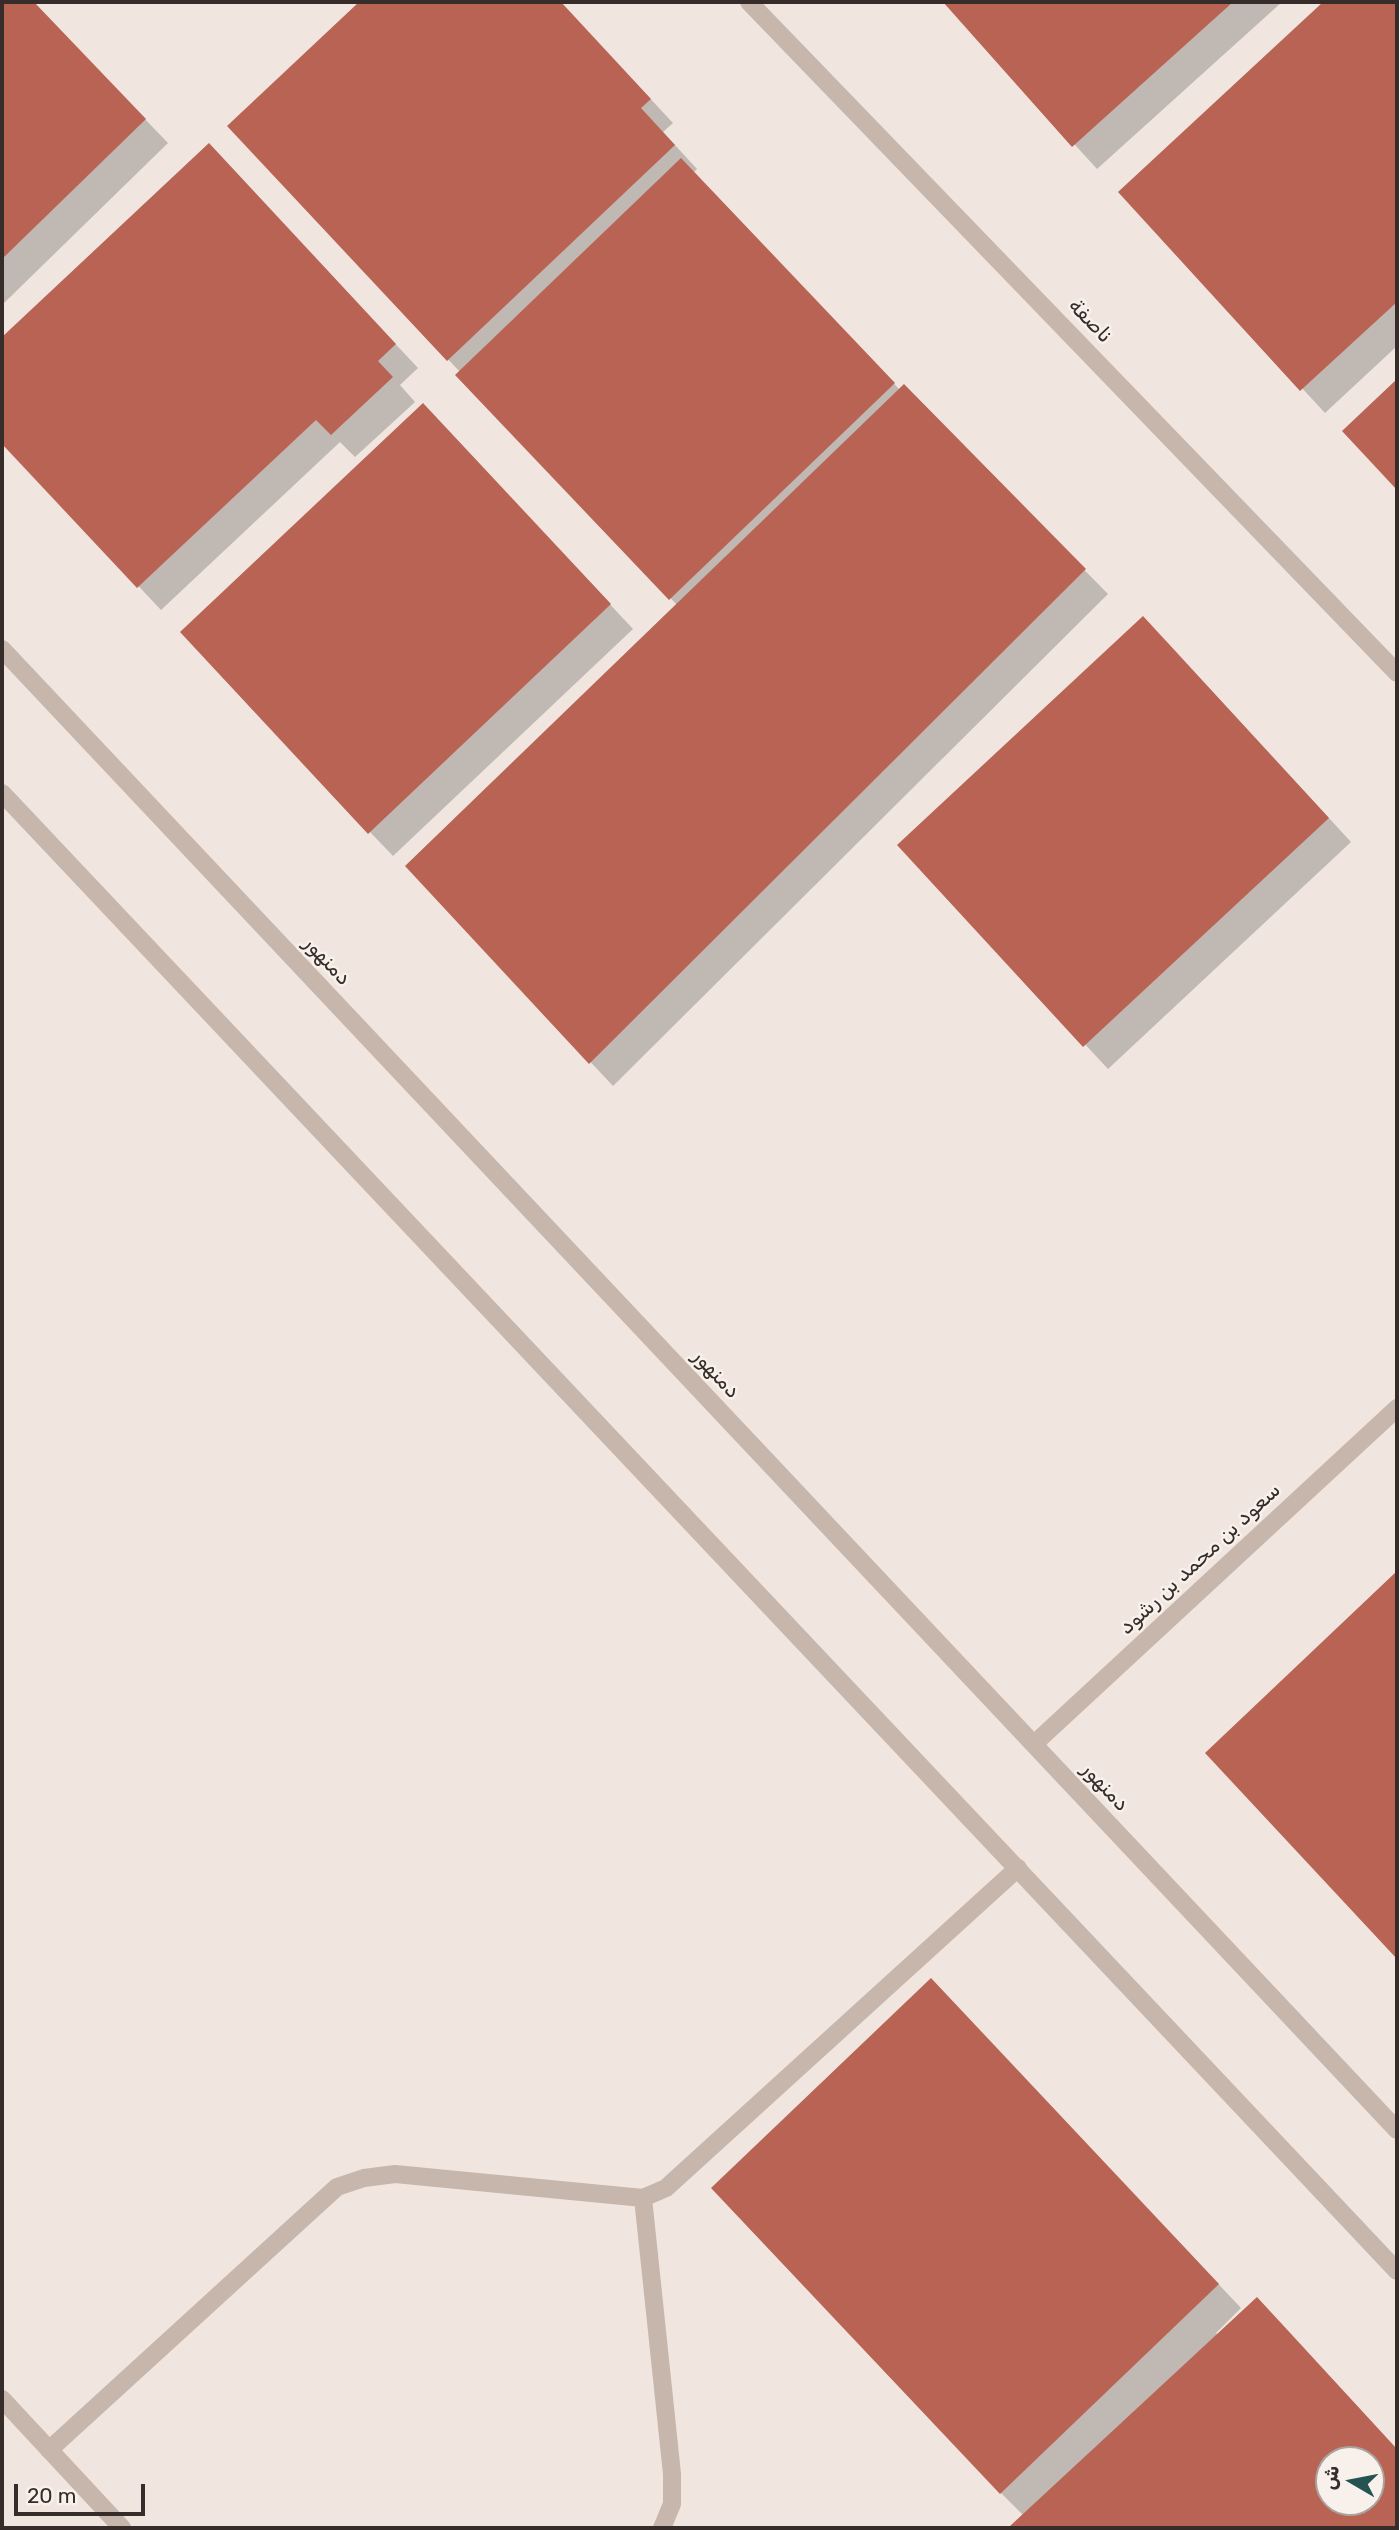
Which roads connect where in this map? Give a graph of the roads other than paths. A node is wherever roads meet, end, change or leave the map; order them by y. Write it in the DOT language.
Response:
graph roads {
  1 [pos="750,2"];
  2 [pos="2,649"];
  3 [pos="1397,673"];
  4 [pos="2,793"];
  5 [pos="1397,1408"];
  6 [pos="1034,1744"];
  7 [pos="1018,1868"];
  8 [pos="1397,2130"];
  9 [pos="643,2198"];
  10 [pos="1397,2271"];
  11 [pos="2,2399"];
  12 [pos="49,2450"];
  13 [pos="122,2528"];
  14 [pos="662,2528"];
  1 -- 3 [label="street, ناصفة"];
  2 -- 6 [label="street, دمنهور"];
  4 -- 7 [label="street"];
  5 -- 6 [label="street, سعود بن محمد بن رشود"];
  6 -- 8 [label="street, دمنهور"];
  7 -- 9 [label="street"];
  7 -- 10 [label="street"];
  9 -- 12 [label="street"];
  9 -- 14 [label="street"];
  11 -- 12 [label="street"];
  12 -- 13 [label="street"];
}
